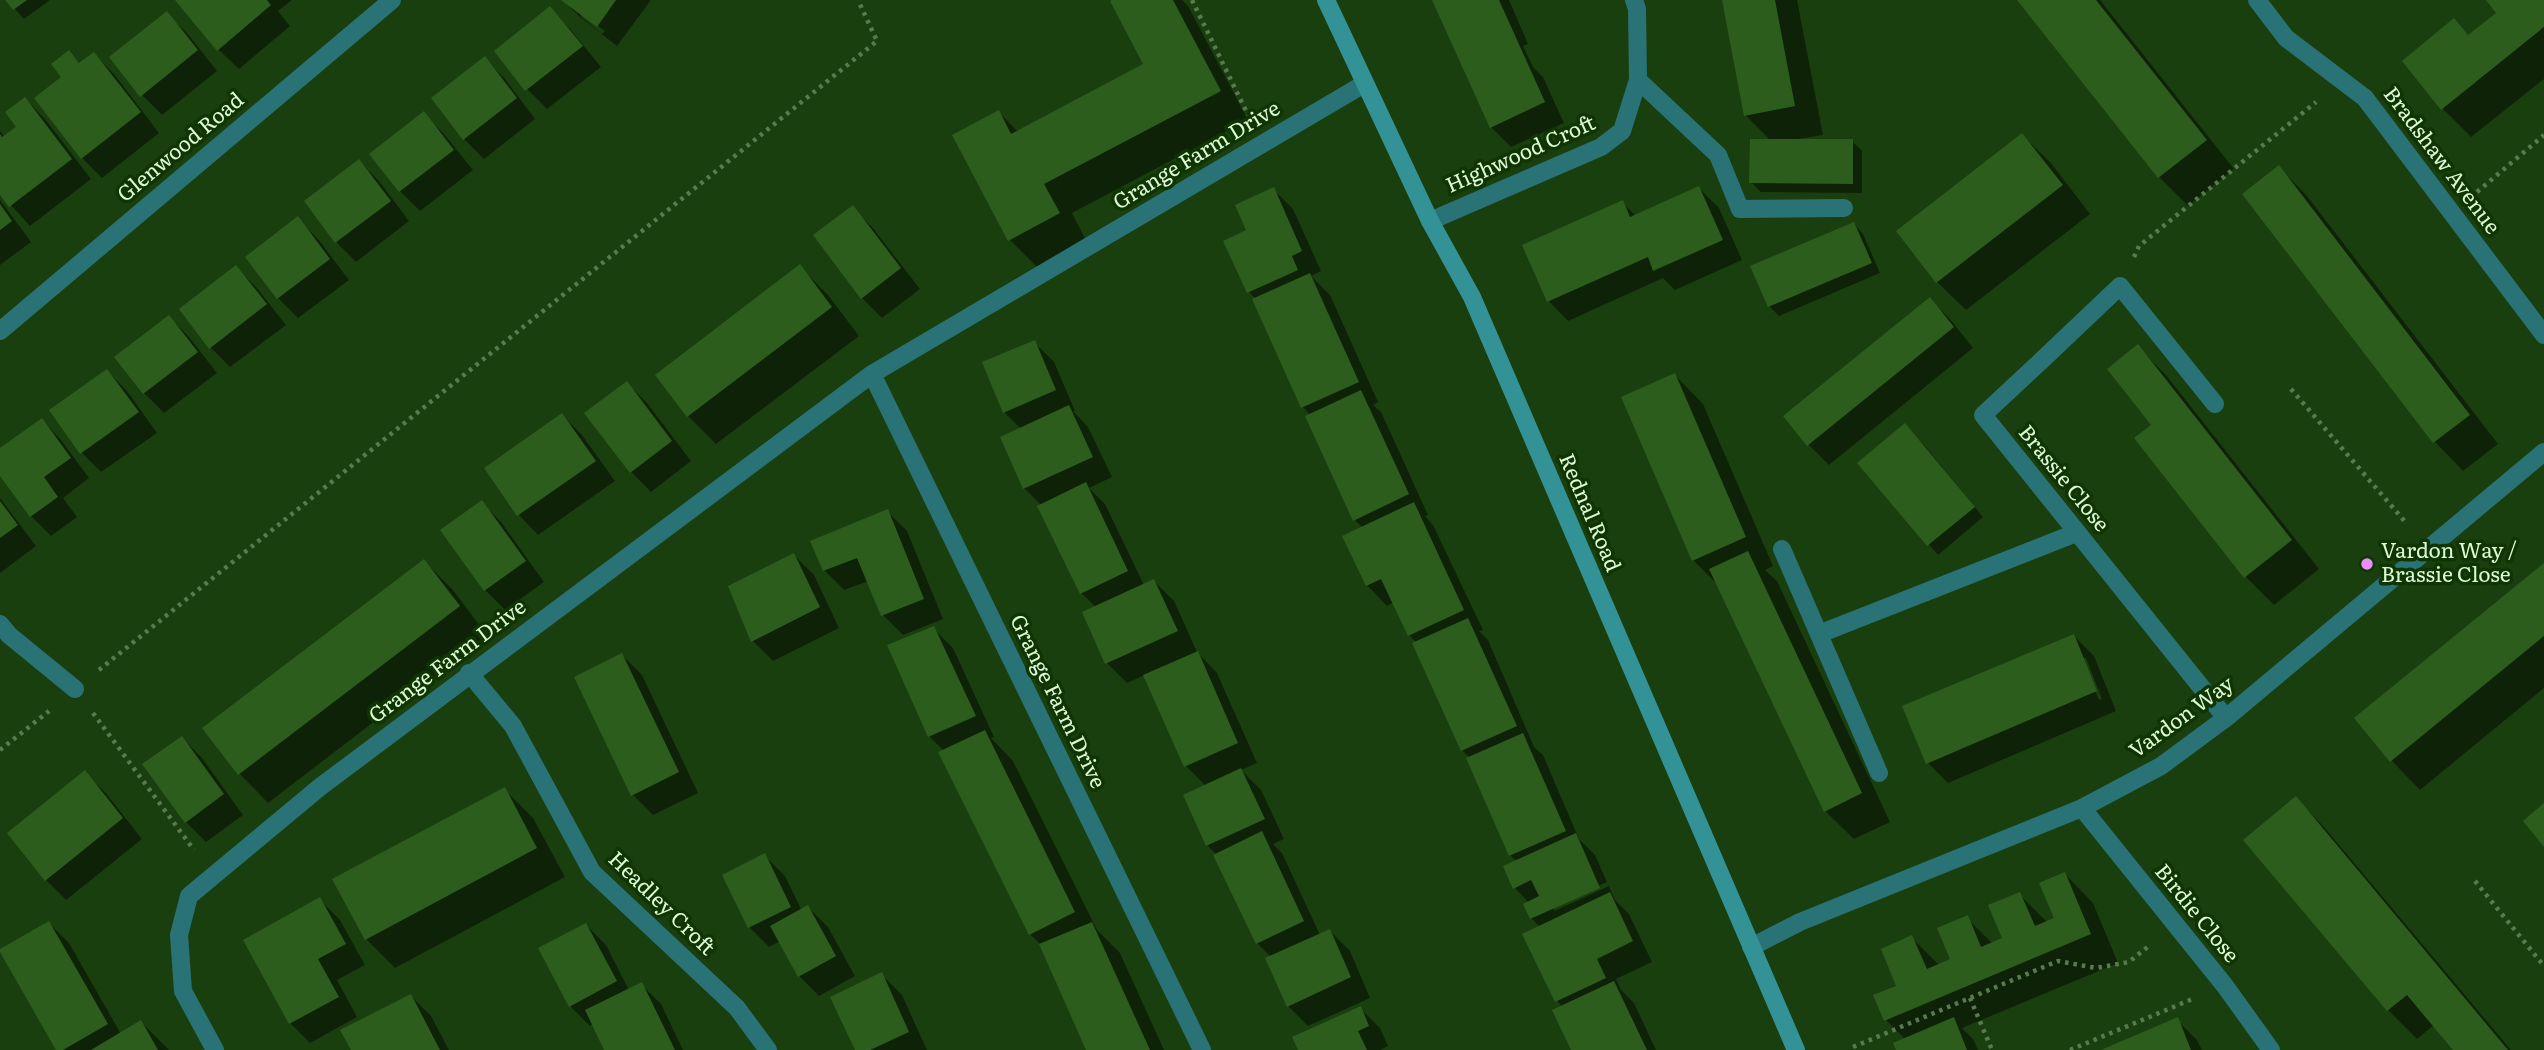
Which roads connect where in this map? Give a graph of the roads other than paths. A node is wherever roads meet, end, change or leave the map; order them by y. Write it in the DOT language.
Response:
graph roads {
  1 [pos="392,0"];
  2 [pos="1325,0"];
  3 [pos="1634,0"];
  4 [pos="2257,0"];
  5 [pos="1638,80"];
  6 [pos="1364,84"];
  7 [pos="1844,208"];
  8 [pos="1430,221"];
  9 [pos="0,331"];
  10 [pos="2544,335"];
  11 [pos="872,374"];
  12 [pos="2215,404"];
  13 [pos="2544,452"];
  14 [pos="2076,533"];
  15 [pos="1782,549"];
  16 [pos="0,624"];
  17 [pos="1819,634"];
  18 [pos="469,673"];
  19 [pos="75,689"];
  20 [pos="2226,718"];
  21 [pos="1879,773"];
  22 [pos="2082,808"];
  23 [pos="1751,947"];
  24 [pos="215,1050"];
  25 [pos="768,1050"];
  26 [pos="1202,1050"];
  27 [pos="1797,1050"];
  28 [pos="2271,1050"];
  1 -- 9 [label="street, Glenwood Road"];
  2 -- 6 [label="street, Rednal Road"];
  3 -- 5 [label="street, Highwood Croft"];
  4 -- 10 [label="street, Bradshaw Avenue"];
  5 -- 7 [label="street"];
  5 -- 8 [label="street, Highwood Croft"];
  6 -- 8 [label="street, Rednal Road"];
  6 -- 11 [label="street, Grange Farm Drive"];
  8 -- 23 [label="street, Rednal Road"];
  11 -- 18 [label="street, Grange Farm Drive"];
  11 -- 26 [label="street, Grange Farm Drive"];
  12 -- 14 [label="street, Brassie Close"];
  13 -- 20 [label="street, Vardon Way"];
  14 -- 17 [label="street"];
  14 -- 20 [label="street, Brassie Close"];
  15 -- 17 [label="street"];
  16 -- 19 [label="street"];
  17 -- 21 [label="street"];
  18 -- 24 [label="street, Grange Farm Drive"];
  18 -- 25 [label="street, Headley Croft"];
  20 -- 22 [label="street, Vardon Way"];
  22 -- 23 [label="street, Vardon Way"];
  22 -- 28 [label="street, Birdie Close"];
  23 -- 27 [label="street, Rednal Road"];
}
